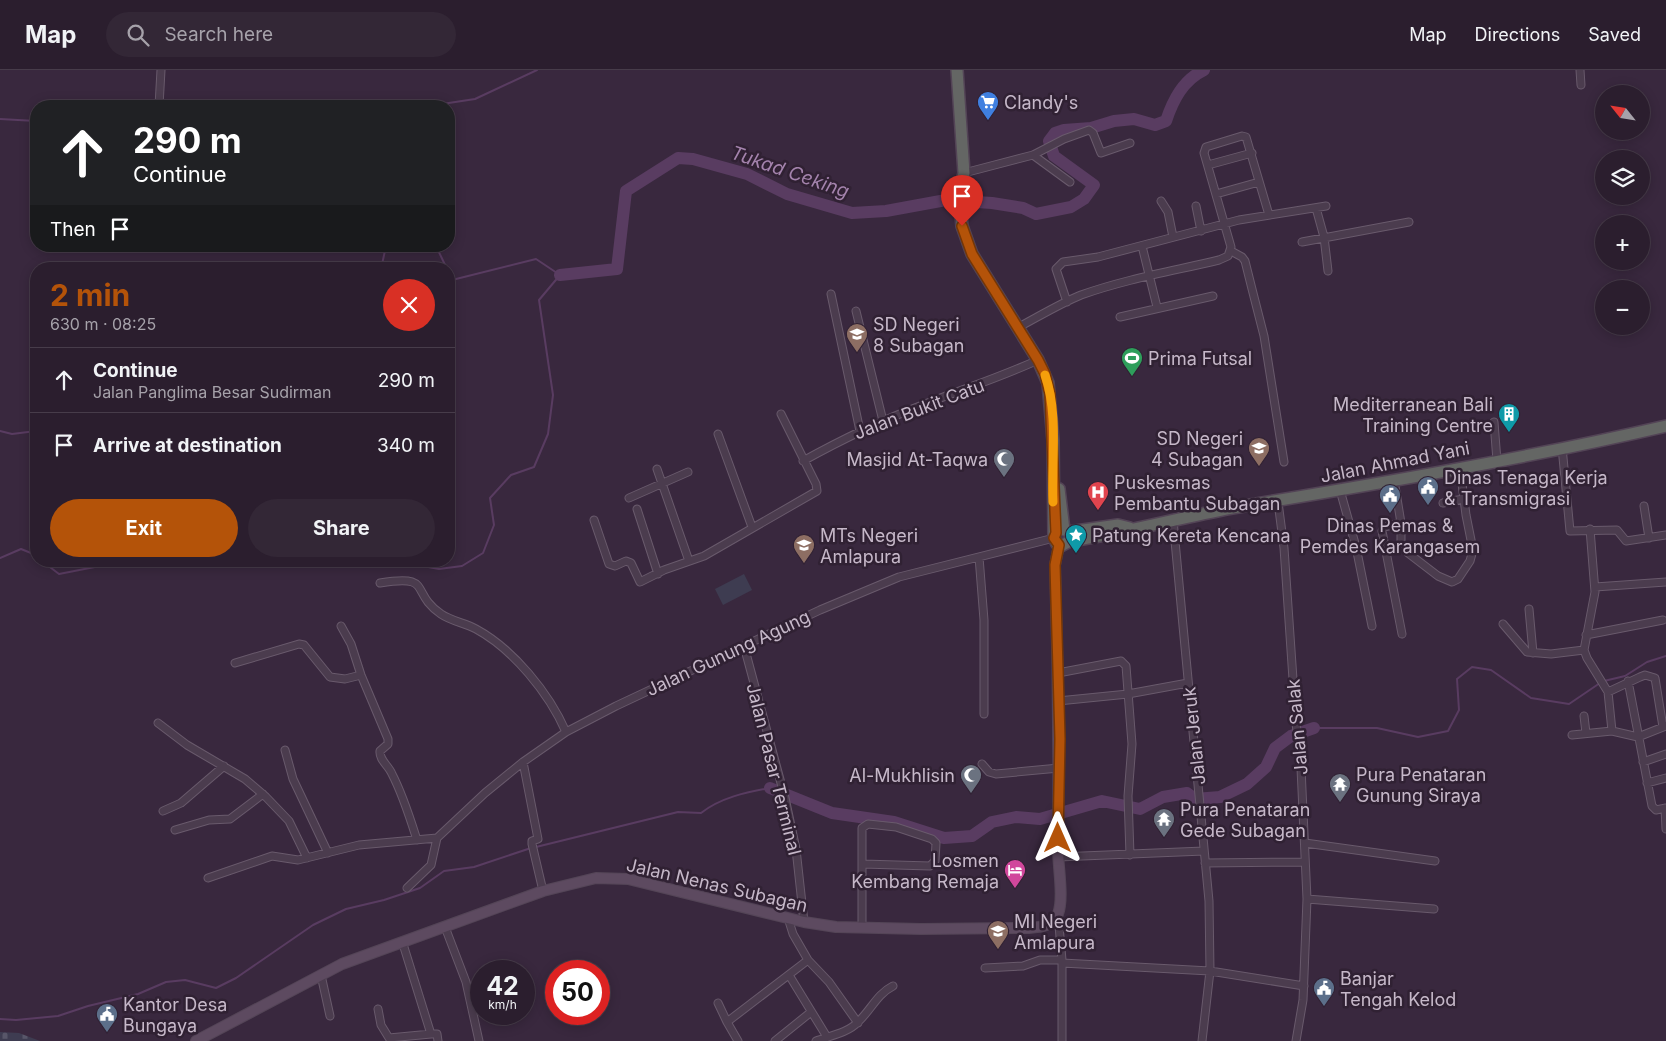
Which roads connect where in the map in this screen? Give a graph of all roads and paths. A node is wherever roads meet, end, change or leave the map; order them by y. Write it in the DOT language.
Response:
graph roads {
  1 [pos="161,70"];
  2 [pos="950,70"];
  3 [pos="957,70"];
  4 [pos="1580,70"];
  5 [pos="1581,85"];
  6 [pos="160,100"];
  7 [pos="1130,143"];
  8 [pos="1252,153"];
  9 [pos="1033,155"];
  10 [pos="1208,165"];
  11 [pos="964,173"];
  12 [pos="1070,182"];
  13 [pos="1260,182"];
  14 [pos="959,194"];
  15 [pos="1216,194"];
  16 [pos="1161,201"];
  17 [pos="1196,206"];
  18 [pos="1326,206"];
  19 [pos="1316,208"];
  20 [pos="1269,216"];
  21 [pos="1408,222"];
  22 [pos="1225,224"];
  23 [pos="1201,231"];
  24 [pos="1173,237"];
  25 [pos="1324,237"];
  26 [pos="1302,242"];
  27 [pos="1142,246"];
  28 [pos="1231,251"];
  29 [pos="1328,271"];
  30 [pos="1149,276"];
  31 [pos="831,294"];
  32 [pos="1213,296"];
  33 [pos="1067,302"];
  34 [pos="1156,307"];
  35 [pos="856,311"];
  36 [pos="1120,317"];
  37 [pos="1016,328"];
  38 [pos="1038,360"];
  39 [pos="781,414"];
  40 [pos="883,421"];
  41 [pos="1494,422"];
  42 [pos="1666,426"];
  43 [pos="860,431"];
  44 [pos="718,434"];
  45 [pos="1562,447"];
  46 [pos="803,461"];
  47 [pos="1496,461"];
  48 [pos="1284,462"];
  49 [pos="1460,468"];
  50 [pos="657,469"];
  51 [pos="688,472"];
  52 [pos="1394,480"];
  53 [pos="662,483"];
  54 [pos="1340,490"];
  55 [pos="629,498"];
  56 [pos="1463,499"];
  57 [pos="1278,502"];
  58 [pos="1443,503"];
  59 [pos="1644,506"];
  60 [pos="637,509"];
  61 [pos="594,520"];
  62 [pos="1173,520"];
  63 [pos="1401,523"];
  64 [pos="752,527"];
  65 [pos="1590,529"];
  66 [pos="1666,535"];
  67 [pos="1062,536"];
  68 [pos="1649,538"];
  69 [pos="979,557"];
  70 [pos="689,561"];
  71 [pos="658,574"];
  72 [pos="1666,582"];
  73 [pos="380,583"];
  74 [pos="1595,587"];
  75 [pos="1529,609"];
  76 [pos="1663,620"];
  77 [pos="1502,624"];
  78 [pos="341,626"];
  79 [pos="1372,626"];
  80 [pos="1402,634"];
  81 [pos="1586,635"];
  82 [pos="744,646"];
  83 [pos="1584,650"];
  84 [pos="1533,653"];
  85 [pos="235,663"];
  86 [pos="1058,674"];
  87 [pos="361,675"];
  88 [pos="1628,681"];
  89 [pos="1188,683"];
  90 [pos="1607,690"];
  91 [pos="1128,694"];
  92 [pos="1058,701"];
  93 [pos="984,714"];
  94 [pos="1584,716"];
  95 [pos="158,723"];
  96 [pos="1664,727"];
  97 [pos="1612,731"];
  98 [pos="566,732"];
  99 [pos="1586,733"];
  100 [pos="1572,735"];
  101 [pos="1638,737"];
  102 [pos="285,750"];
  103 [pos="1666,754"];
  104 [pos="523,762"];
  105 [pos="1643,762"];
  106 [pos="982,764"];
  107 [pos="224,766"];
  108 [pos="1059,768"];
  109 [pos="1666,778"];
  110 [pos="1647,783"];
  111 [pos="263,794"];
  112 [pos="1666,808"];
  113 [pos="163,811"];
  114 [pos="1666,829"];
  115 [pos="175,830"];
  116 [pos="436,838"];
  117 [pos="417,840"];
  118 [pos="1305,843"];
  119 [pos="1204,852"];
  120 [pos="328,853"];
  121 [pos="1130,855"];
  122 [pos="307,858"];
  123 [pos="1058,858"];
  124 [pos="1305,862"];
  125 [pos="1435,862"];
  126 [pos="1206,863"];
  127 [pos="863,864"];
  128 [pos="208,878"];
  129 [pos="407,888"];
  130 [pos="544,891"];
  131 [pos="1306,899"];
  132 [pos="1434,909"];
  133 [pos="1058,913"];
  134 [pos="788,918"];
  135 [pos="804,922"];
  136 [pos="444,927"];
  137 [pos="862,928"];
  138 [pos="403,944"];
  139 [pos="808,960"];
  140 [pos="1062,961"];
  141 [pos="985,968"];
  142 [pos="1210,972"];
  143 [pos="789,975"];
  144 [pos="321,976"];
  145 [pos="893,986"];
  146 [pos="1304,986"];
  147 [pos="718,1003"];
  148 [pos="378,1008"];
  149 [pos="811,1012"];
  150 [pos="330,1016"];
  151 [pos="727,1022"];
  152 [pos="858,1023"];
  153 [pos="431,1034"];
  154 [pos="215,1037"];
  155 [pos="828,1037"];
  156 [pos="196,1041"];
  157 [pos="438,1041"];
  158 [pos="479,1041"];
  159 [pos="738,1041"];
  160 [pos="775,1041"];
  161 [pos="816,1041"];
  162 [pos="1062,1041"];
  163 [pos="1202,1041"];
  164 [pos="1296,1041"];
  1 -- 6 [label="street"];
  2 -- 11 [label="highway"];
  3 -- 11 [label="highway"];
  4 -- 5 [label="street"];
  7 -- 9 [label="street"];
  8 -- 10 [label="street"];
  8 -- 10 [label="street"];
  8 -- 13 [label="street"];
  9 -- 11 [label="street"];
  9 -- 12 [label="street"];
  10 -- 15 [label="street"];
  13 -- 15 [label="street"];
  13 -- 20 [label="street"];
  14 -- 37 [label="highway"];
  15 -- 22 [label="street"];
  16 -- 24 [label="street"];
  17 -- 23 [label="street"];
  18 -- 19 [label="street"];
  19 -- 20 [label="street"];
  19 -- 25 [label="street"];
  20 -- 22 [label="street"];
  21 -- 25 [label="street"];
  22 -- 23 [label="street"];
  22 -- 28 [label="street"];
  23 -- 24 [label="street"];
  24 -- 27 [label="street"];
  25 -- 26 [label="street"];
  25 -- 29 [label="street"];
  27 -- 30 [label="street"];
  27 -- 33 [label="street"];
  28 -- 30 [label="street"];
  28 -- 48 [label="street"];
  30 -- 33 [label="street"];
  30 -- 34 [label="street"];
  31 -- 43 [label="street"];
  32 -- 34 [label="street"];
  33 -- 37 [label="street"];
  34 -- 36 [label="street"];
  35 -- 40 [label="street"];
  37 -- 38 [label="highway"];
  38 -- 40 [label="street, Jalan Bukit Catu"];
  38 -- 67 [label="highway"];
  39 -- 46 [label="street"];
  40 -- 43 [label="street, Jalan Bukit Catu"];
  41 -- 47 [label="street"];
  42 -- 45 [label="highway, Jalan Ahmad Yani"];
  43 -- 46 [label="street, Jalan Bukit Catu"];
  44 -- 64 [label="street"];
  45 -- 47 [label="highway, Jalan Ahmad Yani"];
  45 -- 65 [label="street"];
  46 -- 64 [label="street"];
  47 -- 49 [label="highway, Jalan Ahmad Yani"];
  49 -- 52 [label="highway, Jalan Ahmad Yani"];
  49 -- 56 [label="street"];
  50 -- 53 [label="street"];
  51 -- 53 [label="street"];
  52 -- 54 [label="highway, Jalan Ahmad Yani"];
  52 -- 63 [label="street"];
  53 -- 55 [label="street"];
  53 -- 70 [label="street"];
  54 -- 57 [label="highway, Jalan Ahmad Yani"];
  54 -- 79 [label="street"];
  56 -- 58 [label="street"];
  56 -- 63 [label="street"];
  57 -- 62 [label="highway, Jalan Ahmad Yani"];
  57 -- 118 [label="street, Jalan Salak"];
  59 -- 68 [label="street"];
  60 -- 71 [label="street"];
  61 -- 71 [label="street"];
  62 -- 67 [label="highway, Jalan Ahmad Yani"];
  62 -- 89 [label="street, Jalan Jeruk"];
  63 -- 80 [label="street"];
  64 -- 70 [label="street"];
  65 -- 68 [label="street"];
  65 -- 74 [label="street"];
  66 -- 68 [label="street"];
  67 -- 69 [label="street, Jalan Gunung Agung"];
  67 -- 86 [label="main road"];
  69 -- 82 [label="street, Jalan Gunung Agung"];
  69 -- 93 [label="street"];
  70 -- 71 [label="street"];
  72 -- 74 [label="street"];
  73 -- 98 [label="street"];
  74 -- 81 [label="street"];
  75 -- 84 [label="street"];
  76 -- 81 [label="street"];
  77 -- 84 [label="street"];
  78 -- 87 [label="street"];
  81 -- 83 [label="street"];
  82 -- 98 [label="street, Jalan Gunung Agung"];
  82 -- 135 [label="street, Jalan Pasar Terminal"];
  83 -- 84 [label="street"];
  83 -- 90 [label="street"];
  85 -- 87 [label="street"];
  86 -- 91 [label="street"];
  86 -- 92 [label="main road"];
  87 -- 117 [label="street"];
  88 -- 90 [label="street"];
  88 -- 96 [label="street"];
  88 -- 101 [label="street"];
  89 -- 91 [label="street"];
  89 -- 119 [label="street, Jalan Jeruk"];
  90 -- 97 [label="street"];
  91 -- 92 [label="street"];
  91 -- 121 [label="street"];
  92 -- 108 [label="main road"];
  94 -- 99 [label="street"];
  95 -- 107 [label="street"];
  96 -- 101 [label="street"];
  97 -- 99 [label="street"];
  97 -- 101 [label="street"];
  98 -- 104 [label="street, Jalan Gunung Agung"];
  99 -- 100 [label="street"];
  101 -- 105 [label="street"];
  102 -- 120 [label="street"];
  103 -- 105 [label="street"];
  104 -- 116 [label="street, Jalan Gunung Agung"];
  104 -- 130 [label="street"];
  105 -- 110 [label="street"];
  106 -- 108 [label="street"];
  107 -- 111 [label="street"];
  107 -- 113 [label="street"];
  108 -- 123 [label="main road"];
  109 -- 110 [label="street"];
  110 -- 112 [label="street"];
  111 -- 115 [label="street"];
  111 -- 122 [label="street"];
  112 -- 114 [label="street"];
  116 -- 117 [label="street"];
  116 -- 129 [label="street"];
  117 -- 120 [label="street"];
  118 -- 124 [label="street, Jalan Salak"];
  118 -- 125 [label="street"];
  119 -- 121 [label="street"];
  119 -- 126 [label="street, Jalan Jeruk"];
  120 -- 122 [label="street"];
  121 -- 123 [label="street"];
  122 -- 128 [label="street"];
  123 -- 133 [label="main road"];
  124 -- 126 [label="street"];
  124 -- 131 [label="street, Jalan Salak"];
  126 -- 142 [label="street, Jalan Jeruk"];
  127 -- 127 [label="street"];
  127 -- 137 [label="street"];
  130 -- 134 [label="main road, Jalan Nenas Subagan"];
  130 -- 136 [label="main road, Jalan Nenas Subagan"];
  131 -- 132 [label="street"];
  131 -- 146 [label="street, Jalan Salak"];
  133 -- 137 [label="main road, Jalan Nenas Subagan"];
  133 -- 140 [label="street"];
  134 -- 135 [label="main road, Jalan Nenas Subagan"];
  134 -- 139 [label="street"];
  135 -- 137 [label="main road, Jalan Nenas Subagan"];
  136 -- 138 [label="main road, Jalan Nenas Subagan"];
  136 -- 158 [label="street"];
  138 -- 144 [label="main road, Jalan Nenas Subagan"];
  138 -- 153 [label="street"];
  139 -- 143 [label="street"];
  139 -- 152 [label="street"];
  140 -- 141 [label="street"];
  140 -- 142 [label="street"];
  140 -- 162 [label="street"];
  142 -- 146 [label="street"];
  142 -- 163 [label="street, Jalan Jeruk"];
  143 -- 149 [label="street"];
  143 -- 151 [label="street"];
  144 -- 150 [label="street"];
  144 -- 154 [label="main road, Jalan Nenas Subagan"];
  145 -- 152 [label="street"];
  146 -- 164 [label="street, Jalan Salak"];
  147 -- 151 [label="street"];
  148 -- 153 [label="street"];
  149 -- 155 [label="street"];
  149 -- 160 [label="street"];
  151 -- 159 [label="street"];
  152 -- 155 [label="street"];
  153 -- 157 [label="street"];
  154 -- 156 [label="main road, Jalan Nenas Subagan"];
  155 -- 161 [label="street"];
}
